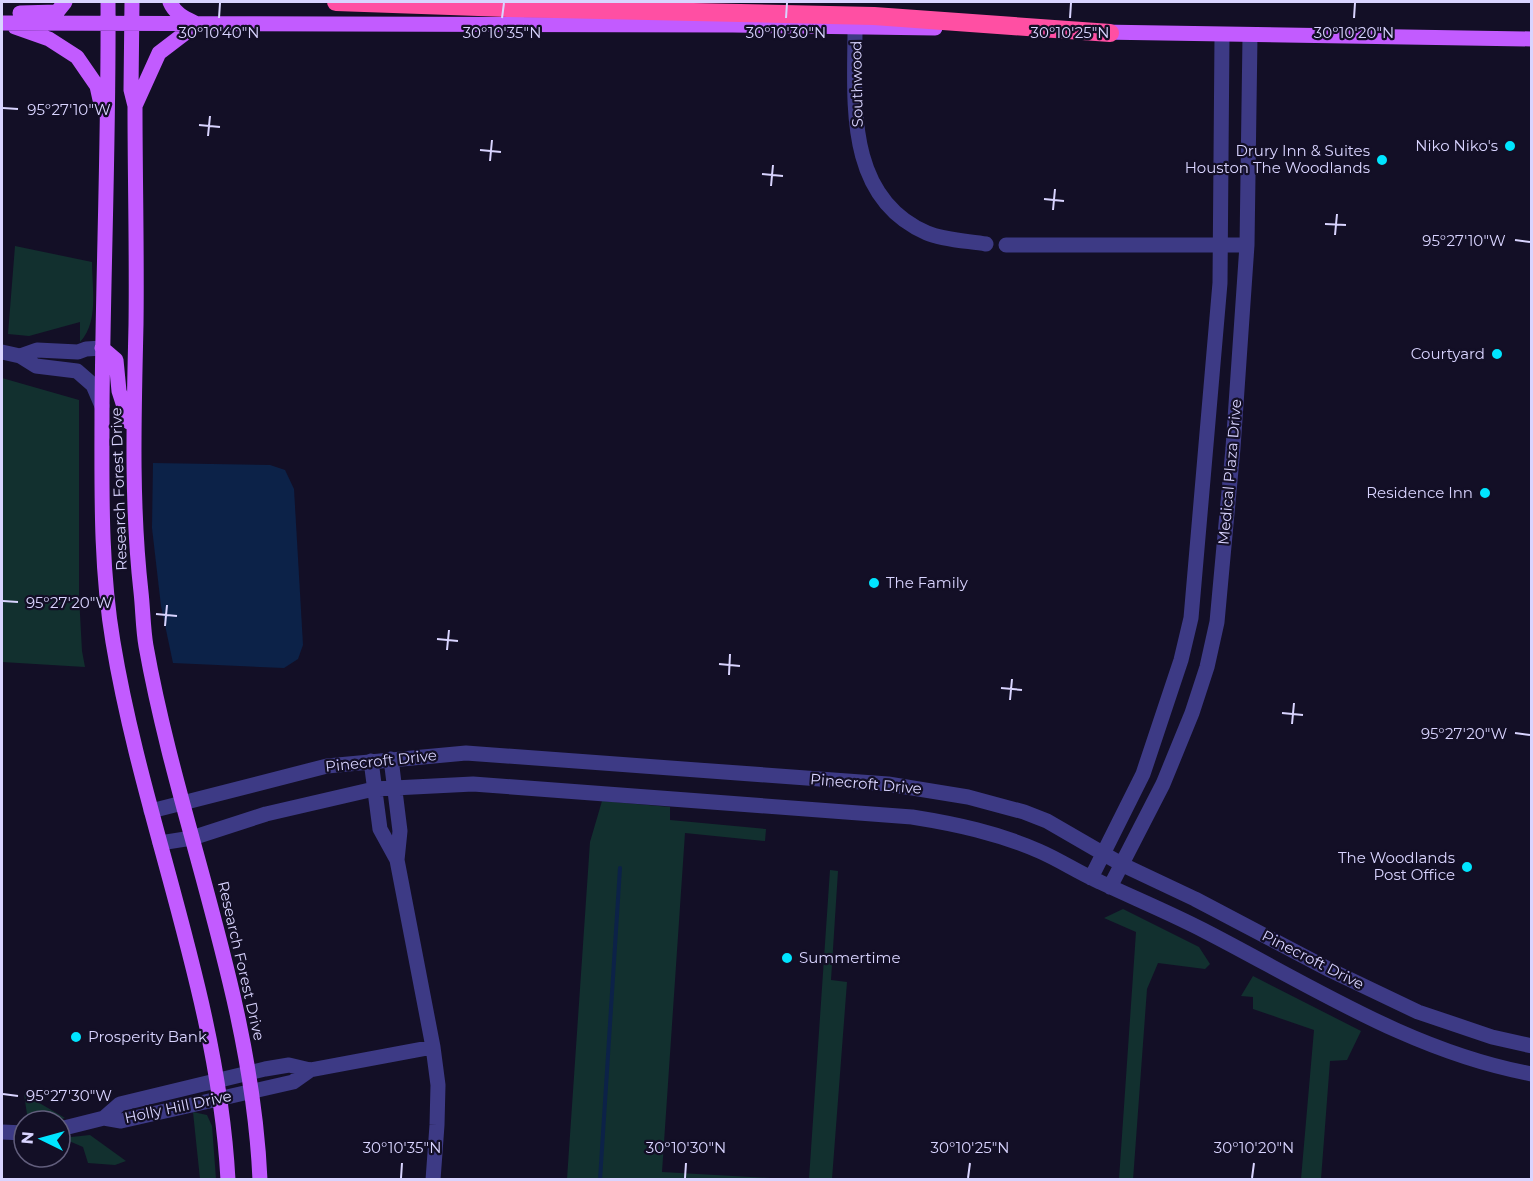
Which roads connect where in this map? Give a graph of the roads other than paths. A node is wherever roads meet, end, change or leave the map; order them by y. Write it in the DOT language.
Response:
graph roads {
  1 [pos="65,2"];
  2 [pos="108,2"];
  3 [pos="132,2"];
  4 [pos="170,2"];
  5 [pos="336,2"];
  6 [pos="3,23"];
  7 [pos="108,23"];
  8 [pos="131,23"];
  9 [pos="197,24"];
  10 [pos="855,27"];
  11 [pos="1110,33"];
  12 [pos="1222,35"];
  13 [pos="1250,36"];
  14 [pos="1532,39"];
  15 [pos="135,106"];
  16 [pos="106,127"];
  17 [pos="986,244"];
  18 [pos="1222,244"];
  19 [pos="1247,244"];
  20 [pos="1006,245"];
  21 [pos="102,348"];
  22 [pos="2,352"];
  23 [pos="20,356"];
  24 [pos="102,407"];
  25 [pos="133,437"];
  26 [pos="391,759"];
  27 [pos="371,761"];
  28 [pos="394,788"];
  29 [pos="374,789"];
  30 [pos="182,802"];
  31 [pos="151,811"];
  32 [pos="192,838"];
  33 [pos="160,843"];
  34 [pos="1103,853"];
  35 [pos="397,860"];
  36 [pos="1123,865"];
  37 [pos="1091,878"];
  38 [pos="1110,887"];
  39 [pos="1532,1046"];
  40 [pos="433,1047"];
  41 [pos="310,1070"];
  42 [pos="248,1072"];
  43 [pos="1532,1074"];
  44 [pos="216,1080"];
  45 [pos="251,1091"];
  46 [pos="219,1099"];
  47 [pos="104,1118"];
  48 [pos="72,1126"];
  49 [pos="228,1179"];
  50 [pos="260,1179"];
  51 [pos="433,1179"];
  1 -- 6 [label="main road"];
  2 -- 7 [label="main road, Research Forest Drive"];
  3 -- 8 [label="main road, Research Forest Drive"];
  4 -- 9 [label="main road"];
  5 -- 11 [label="highway"];
  6 -- 7 [label="main road"];
  6 -- 16 [label="main road"];
  7 -- 8 [label="main road"];
  7 -- 16 [label="main road, Research Forest Drive"];
  8 -- 9 [label="main road"];
  8 -- 15 [label="main road, Research Forest Drive"];
  9 -- 10 [label="main road"];
  9 -- 15 [label="main road"];
  10 -- 11 [label="main road"];
  10 -- 17 [label="street, Southwood"];
  11 -- 12 [label="main road"];
  12 -- 13 [label="main road"];
  12 -- 18 [label="street, Medical Plaza Drive"];
  13 -- 14 [label="main road"];
  13 -- 19 [label="street, Medical Plaza Drive"];
  15 -- 25 [label="main road, Research Forest Drive"];
  16 -- 21 [label="main road, Research Forest Drive"];
  18 -- 19 [label="street"];
  18 -- 20 [label="street"];
  18 -- 34 [label="street, Medical Plaza Drive"];
  19 -- 36 [label="street, Medical Plaza Drive"];
  21 -- 23 [label="street"];
  21 -- 24 [label="main road, Research Forest Drive"];
  21 -- 25 [label="main road"];
  22 -- 23 [label="street"];
  23 -- 24 [label="street"];
  24 -- 31 [label="main road, Research Forest Drive"];
  25 -- 30 [label="main road, Research Forest Drive"];
  26 -- 27 [label="street, Pinecroft Drive"];
  26 -- 28 [label="street"];
  26 -- 34 [label="street, Pinecroft Drive"];
  27 -- 29 [label="street"];
  27 -- 30 [label="street, Pinecroft Drive"];
  28 -- 29 [label="street, Pinecroft Drive"];
  28 -- 35 [label="street"];
  28 -- 37 [label="street, Pinecroft Drive"];
  29 -- 32 [label="street, Pinecroft Drive"];
  29 -- 35 [label="street"];
  30 -- 31 [label="street, Pinecroft Drive"];
  30 -- 32 [label="main road, Research Forest Drive"];
  31 -- 33 [label="main road, Research Forest Drive"];
  32 -- 33 [label="street, Pinecroft Drive"];
  32 -- 42 [label="main road, Research Forest Drive"];
  33 -- 44 [label="main road, Research Forest Drive"];
  34 -- 36 [label="street, Pinecroft Drive"];
  34 -- 37 [label="street, Medical Plaza Drive"];
  35 -- 40 [label="street"];
  36 -- 38 [label="street, Medical Plaza Drive"];
  36 -- 39 [label="street, Pinecroft Drive"];
  37 -- 38 [label="street, Pinecroft Drive"];
  38 -- 43 [label="street, Pinecroft Drive"];
  40 -- 41 [label="street"];
  40 -- 51 [label="street"];
  41 -- 42 [label="street, Holly Hill Drive"];
  41 -- 45 [label="street, Holly Hill Drive"];
  42 -- 44 [label="street, Holly Hill Drive"];
  42 -- 45 [label="main road, Research Forest Drive"];
  44 -- 46 [label="main road, Research Forest Drive"];
  44 -- 47 [label="street, Holly Hill Drive"];
  45 -- 46 [label="street, Holly Hill Drive"];
  45 -- 50 [label="main road, Research Forest Drive"];
  46 -- 47 [label="street, Holly Hill Drive"];
  46 -- 49 [label="main road, Research Forest Drive"];
  47 -- 48 [label="street, Holly Hill Drive"];
}
